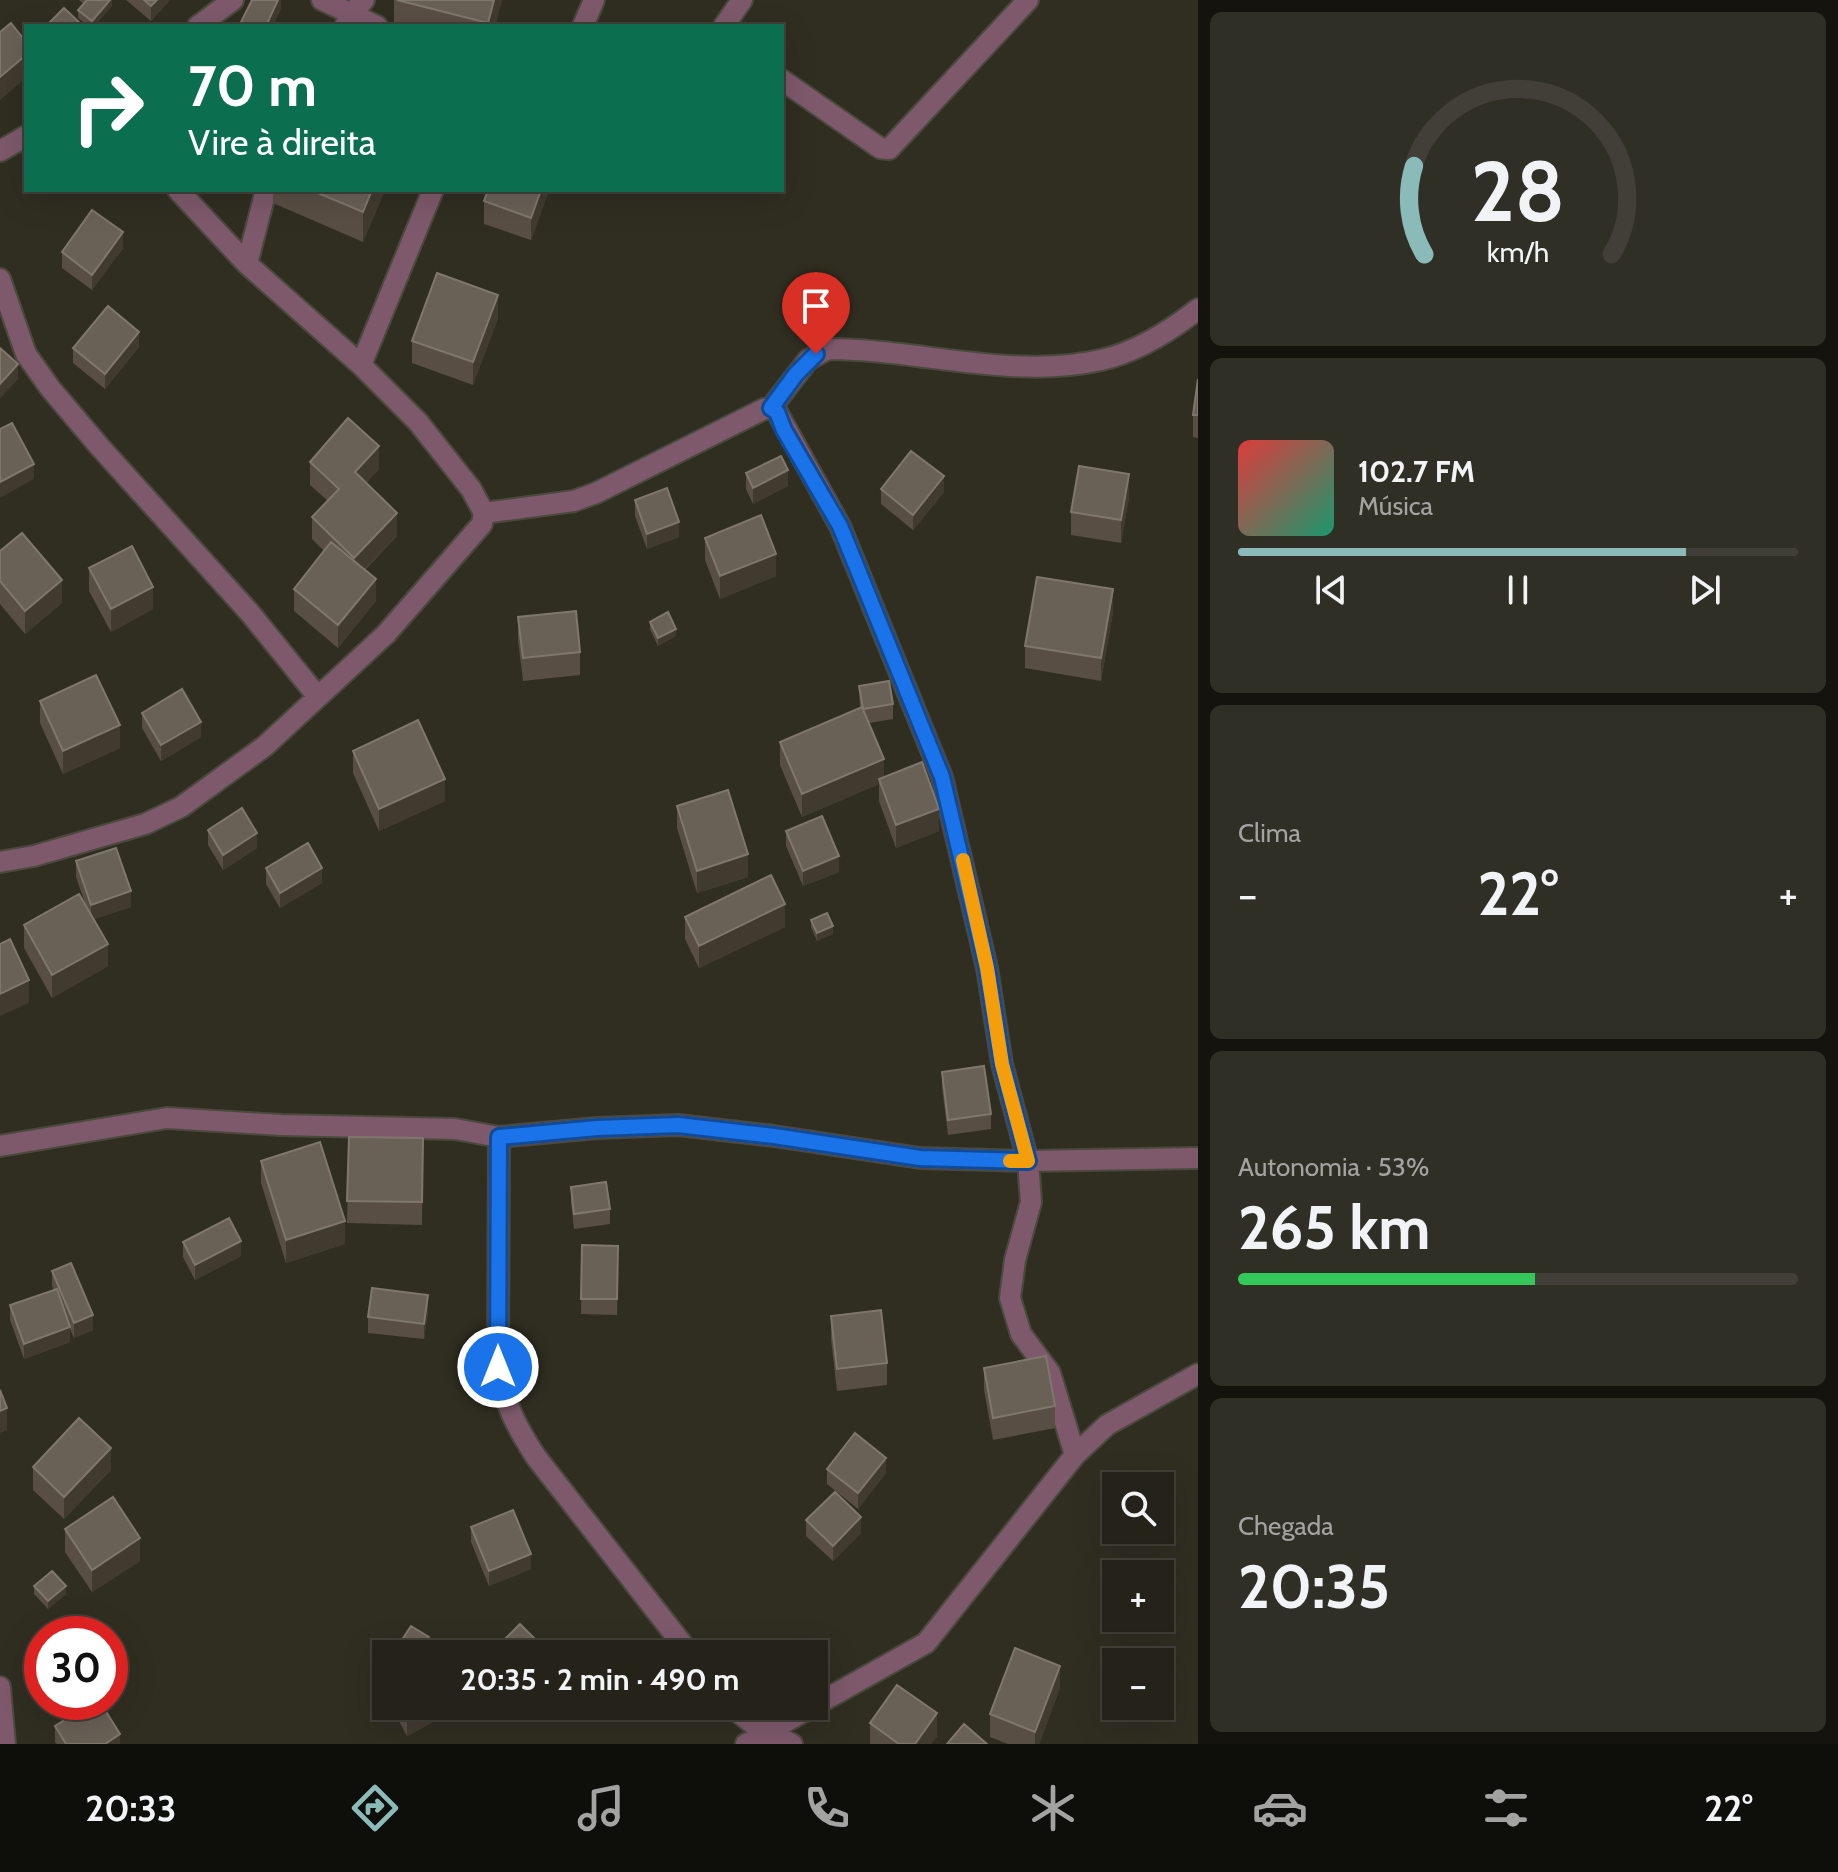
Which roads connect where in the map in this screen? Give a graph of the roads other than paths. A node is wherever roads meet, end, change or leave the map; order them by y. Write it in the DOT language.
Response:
graph roads {
  1 [pos="233,0"];
  2 [pos="322,0"];
  3 [pos="594,0"];
  4 [pos="742,0"];
  5 [pos="1028,0"];
  6 [pos="353,14"];
  7 [pos="201,24"];
  8 [pos="373,24"];
  9 [pos="584,24"];
  10 [pos="725,24"];
  11 [pos="784,81"];
  12 [pos="24,137"];
  13 [pos="0,151"];
  14 [pos="180,192"];
  15 [pos="265,192"];
  16 [pos="432,192"];
  17 [pos="247,264"];
  18 [pos="0,279"];
  19 [pos="1198,309"];
  20 [pos="361,365"];
  21 [pos="771,408"];
  22 [pos="484,513"];
  23 [pos="318,697"];
  24 [pos="0,862"];
  25 [pos="499,1137"];
  26 [pos="0,1146"];
  27 [pos="1198,1158"];
  28 [pos="1028,1161"];
  29 [pos="1198,1374"];
  30 [pos="1075,1455"];
  31 [pos="679,1640"];
  32 [pos="0,1687"];
  33 [pos="748,1720"];
  34 [pos="766,1735"];
  35 [pos="5,1744"];
  36 [pos="746,1744"];
  37 [pos="792,1744"];
  1 -- 7 [label="street"];
  2 -- 6 [label="street"];
  3 -- 9 [label="street"];
  4 -- 10 [label="street"];
  5 -- 11 [label="street"];
  6 -- 8 [label="street"];
  12 -- 13 [label="street"];
  14 -- 17 [label="street"];
  15 -- 17 [label="street"];
  16 -- 20 [label="street"];
  17 -- 20 [label="street"];
  18 -- 23 [label="street"];
  19 -- 21 [label="street"];
  20 -- 22 [label="street"];
  21 -- 22 [label="street"];
  21 -- 28 [label="street"];
  22 -- 23 [label="street"];
  23 -- 24 [label="street"];
  25 -- 26 [label="street"];
  25 -- 28 [label="street"];
  25 -- 31 [label="street"];
  27 -- 28 [label="street"];
  28 -- 30 [label="street"];
  29 -- 30 [label="street"];
  30 -- 34 [label="street"];
  32 -- 35 [label="street"];
  33 -- 34 [label="street"];
  34 -- 36 [label="street"];
  34 -- 37 [label="street"];
}
